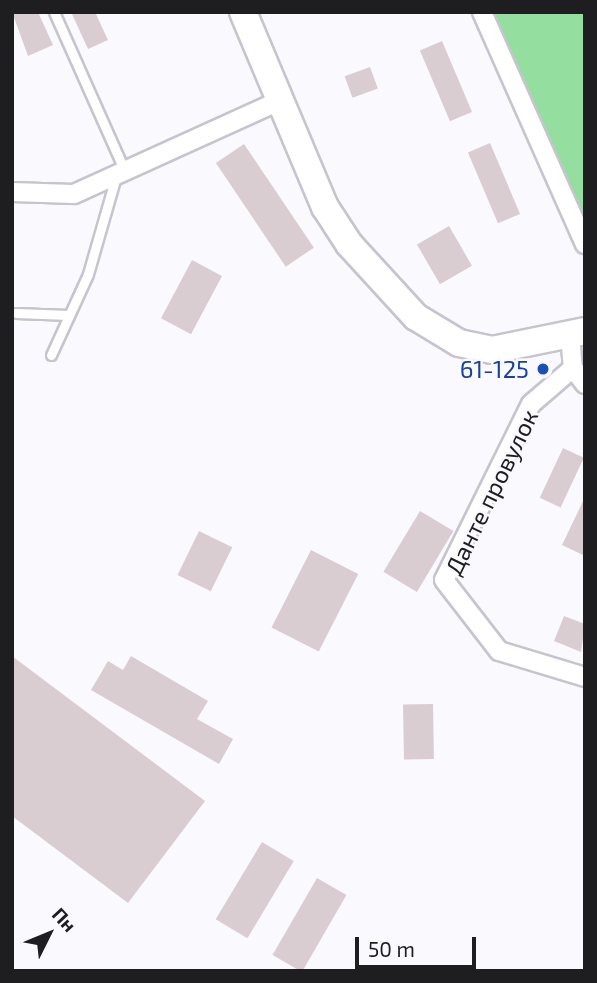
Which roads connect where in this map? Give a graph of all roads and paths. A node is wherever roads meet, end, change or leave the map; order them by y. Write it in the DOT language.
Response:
graph roads {
  1 [pos="54,12"];
  2 [pos="243,12"];
  3 [pos="482,12"];
  4 [pos="281,100"];
  5 [pos="121,178"];
  6 [pos="12,192"];
  7 [pos="585,244"];
  8 [pos="16,313"];
  9 [pos="69,315"];
  10 [pos="577,333"];
  11 [pos="51,355"];
  12 [pos="573,368"];
  13 [pos="585,384"];
  14 [pos="585,677"];
  1 -- 5 [label="lane"];
  2 -- 4 [label="main road"];
  3 -- 7 [label="street"];
  4 -- 5 [label="street"];
  4 -- 10 [label="main road"];
  5 -- 6 [label="street"];
  5 -- 9 [label="lane"];
  8 -- 9 [label="lane"];
  9 -- 11 [label="lane"];
  10 -- 12 [label="street"];
  12 -- 13 [label="street"];
  12 -- 14 [label="street, Данте провулок"];
}
